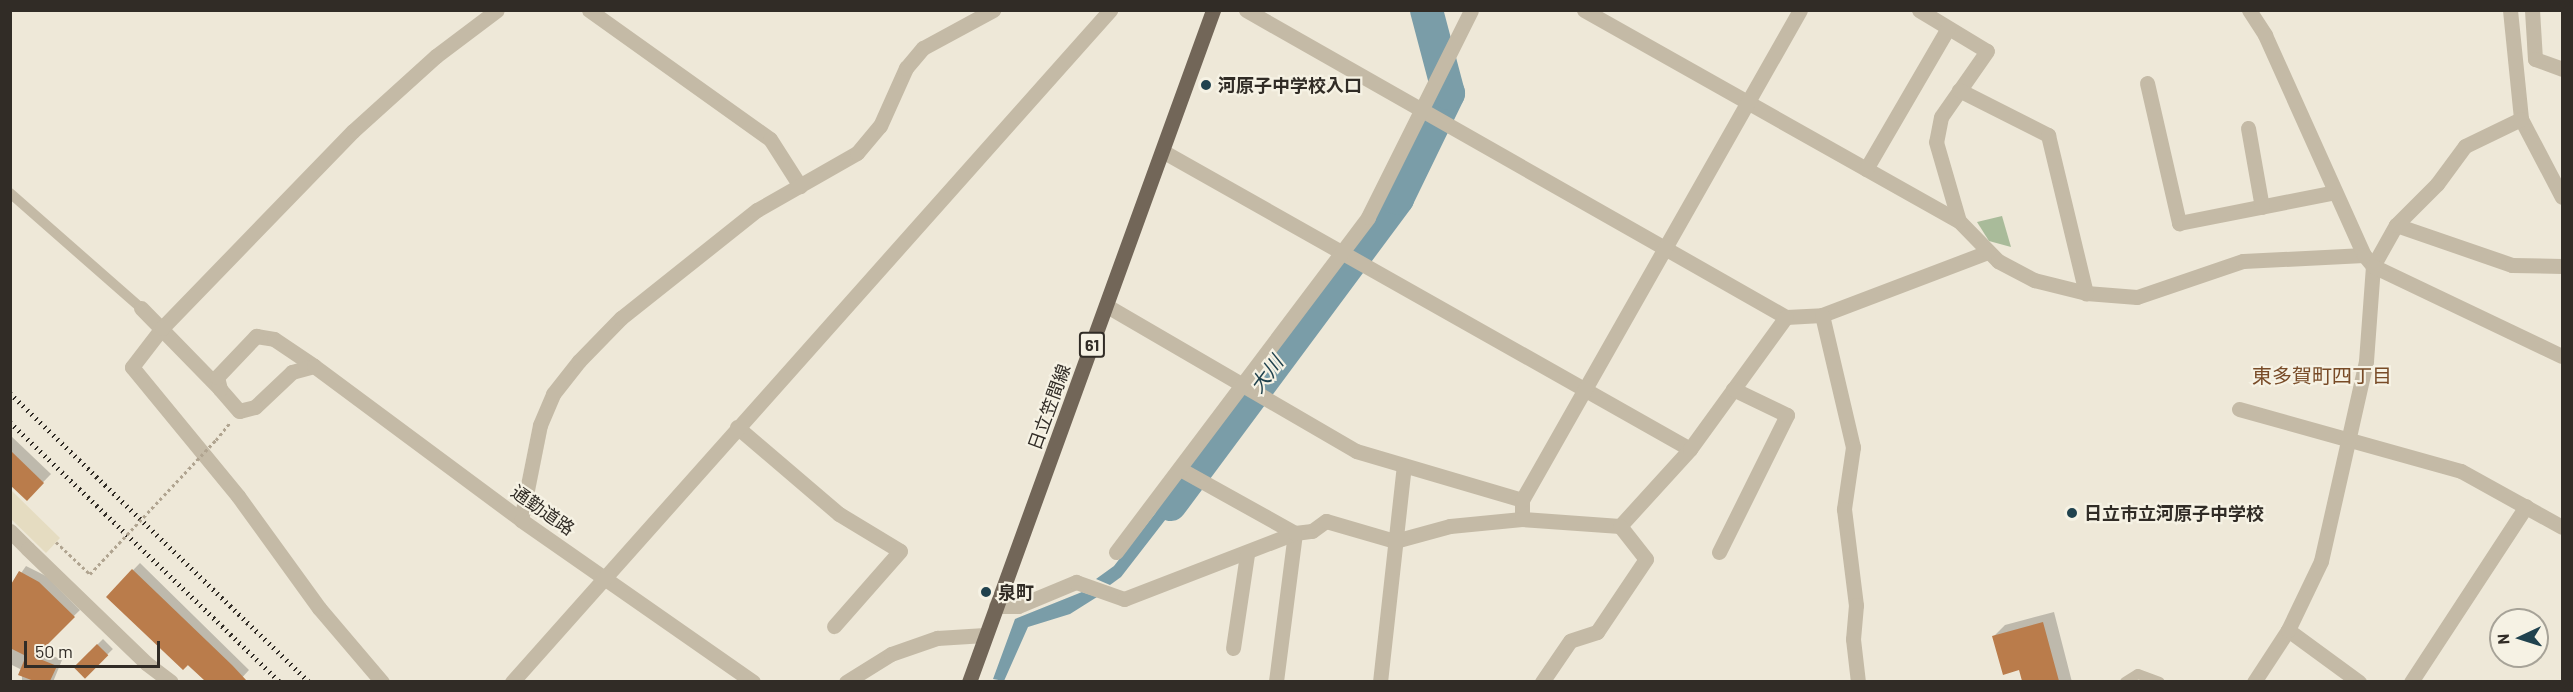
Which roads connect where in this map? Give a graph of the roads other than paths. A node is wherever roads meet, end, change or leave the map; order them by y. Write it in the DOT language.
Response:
graph roads {
  1 [pos="497,10"];
  2 [pos="589,10"];
  3 [pos="993,10"];
  4 [pos="1110,10"];
  5 [pos="1213,10"];
  6 [pos="1246,10"];
  7 [pos="1471,10"];
  8 [pos="1584,10"];
  9 [pos="1800,10"];
  10 [pos="1919,10"];
  11 [pos="2249,10"];
  12 [pos="2510,10"];
  13 [pos="2532,10"];
  14 [pos="1948,28"];
  15 [pos="2562,69"];
  16 [pos="2147,83"];
  17 [pos="1959,90"];
  18 [pos="1749,103"];
  19 [pos="1432,114"];
  20 [pos="2521,119"];
  21 [pos="2248,128"];
  22 [pos="1164,152"];
  23 [pos="1866,169"];
  24 [pos="800,186"];
  25 [pos="2335,192"];
  26 [pos="10,193"];
  27 [pos="2562,197"];
  28 [pos="2262,207"];
  29 [pos="1959,221"];
  30 [pos="2396,225"];
  31 [pos="1666,247"];
  32 [pos="1988,252"];
  33 [pos="1350,257"];
  34 [pos="2369,261"];
  35 [pos="2562,266"];
  36 [pos="2086,293"];
  37 [pos="1107,306"];
  38 [pos="141,308"];
  39 [pos="1822,315"];
  40 [pos="1786,316"];
  41 [pos="162,328"];
  42 [pos="2562,356"];
  43 [pos="314,366"];
  44 [pos="220,389"];
  45 [pos="1250,389"];
  46 [pos="1733,389"];
  47 [pos="1583,392"];
  48 [pos="2239,409"];
  49 [pos="737,428"];
  50 [pos="2349,443"];
  51 [pos="1690,449"];
  52 [pos="1404,466"];
  53 [pos="1187,473"];
  54 [pos="1522,500"];
  55 [pos="2526,506"];
  56 [pos="1522,519"];
  57 [pos="521,520"];
  58 [pos="1620,526"];
  59 [pos="2562,527"];
  60 [pos="1295,533"];
  61 [pos="1395,540"];
  62 [pos="15,543"];
  63 [pos="1116,552"];
  64 [pos="1719,552"];
  65 [pos="1247,554"];
  66 [pos="604,576"];
  67 [pos="996,606"];
  68 [pos="834,626"];
  69 [pos="2288,630"];
  70 [pos="985,635"];
  71 [pos="1233,648"];
  72 [pos="171,681"];
  73 [pos="382,681"];
  74 [pos="512,681"];
  75 [pos="753,681"];
  76 [pos="846,681"];
  77 [pos="969,681"];
  78 [pos="1276,681"];
  79 [pos="1380,681"];
  80 [pos="1542,681"];
  81 [pos="1858,681"];
  82 [pos="2125,681"];
  83 [pos="2160,681"];
  84 [pos="2254,681"];
  85 [pos="2359,681"];
  86 [pos="2411,681"];
  1 -- 41 [label="street"];
  2 -- 24 [label="street"];
  3 -- 24 [label="street"];
  4 -- 49 [label="street"];
  5 -- 22 [label="main road, 日立笠間線 / 61"];
  6 -- 19 [label="street"];
  7 -- 19 [label="street"];
  8 -- 18 [label="street"];
  9 -- 18 [label="street"];
  10 -- 14 [label="street"];
  11 -- 25 [label="street"];
  12 -- 20 [label="street"];
  13 -- 15 [label="street"];
  14 -- 17 [label="street"];
  14 -- 23 [label="street"];
  16 -- 28 [label="street"];
  17 -- 29 [label="street"];
  17 -- 36 [label="street"];
  18 -- 23 [label="street"];
  18 -- 31 [label="street"];
  19 -- 31 [label="street"];
  19 -- 33 [label="street"];
  20 -- 27 [label="street"];
  20 -- 30 [label="street"];
  21 -- 28 [label="street"];
  22 -- 33 [label="street"];
  22 -- 37 [label="main road, 日立笠間線 / 61"];
  23 -- 29 [label="street"];
  24 -- 57 [label="street"];
  25 -- 28 [label="street"];
  25 -- 34 [label="street"];
  26 -- 38 [label="lane"];
  29 -- 32 [label="street"];
  30 -- 34 [label="street"];
  30 -- 35 [label="street"];
  31 -- 40 [label="street"];
  31 -- 47 [label="street"];
  32 -- 36 [label="street"];
  32 -- 39 [label="street"];
  33 -- 45 [label="street"];
  33 -- 47 [label="street"];
  34 -- 36 [label="street"];
  34 -- 42 [label="street"];
  34 -- 50 [label="street"];
  37 -- 45 [label="street"];
  37 -- 67 [label="main road, 日立笠間線 / 61"];
  38 -- 41 [label="street"];
  39 -- 40 [label="street"];
  39 -- 81 [label="street"];
  40 -- 46 [label="street"];
  41 -- 44 [label="street"];
  41 -- 73 [label="street"];
  43 -- 44 [label="street"];
  43 -- 44 [label="street, 通勤道路"];
  43 -- 57 [label="street, 通勤道路"];
  45 -- 52 [label="street"];
  45 -- 53 [label="street"];
  46 -- 51 [label="street"];
  46 -- 64 [label="street"];
  47 -- 51 [label="street"];
  47 -- 54 [label="street"];
  48 -- 50 [label="street"];
  49 -- 66 [label="street"];
  49 -- 68 [label="street"];
  50 -- 55 [label="street"];
  50 -- 69 [label="street"];
  51 -- 58 [label="street"];
  52 -- 54 [label="street"];
  52 -- 61 [label="street"];
  53 -- 60 [label="street"];
  53 -- 63 [label="street"];
  54 -- 56 [label="street"];
  55 -- 59 [label="street"];
  55 -- 86 [label="street"];
  56 -- 58 [label="street"];
  56 -- 61 [label="street"];
  57 -- 66 [label="street, 通勤道路"];
  58 -- 80 [label="street"];
  60 -- 61 [label="street"];
  60 -- 65 [label="street"];
  60 -- 78 [label="street"];
  61 -- 79 [label="street"];
  62 -- 72 [label="street"];
  65 -- 67 [label="street"];
  65 -- 71 [label="street"];
  66 -- 74 [label="street"];
  66 -- 75 [label="street, 通勤道路"];
  67 -- 70 [label="main road, 日立笠間線 / 61"];
  69 -- 84 [label="street"];
  69 -- 85 [label="street"];
  70 -- 76 [label="street"];
  70 -- 77 [label="main road, 日立笠間線 / 61"];
  82 -- 83 [label="lane"];
}
